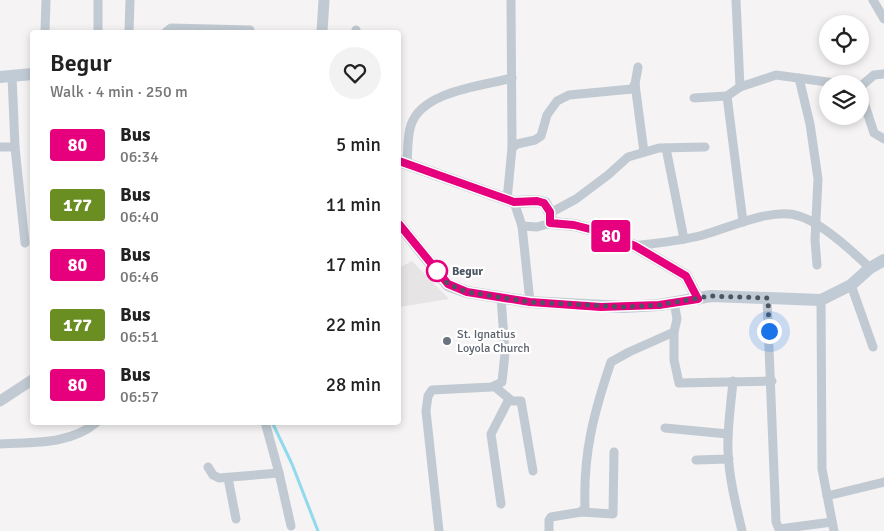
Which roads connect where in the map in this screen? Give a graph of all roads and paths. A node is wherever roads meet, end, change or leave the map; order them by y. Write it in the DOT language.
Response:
graph roads {
  1 [pos="46,0"];
  2 [pos="98,0"];
  3 [pos="130,0"];
  4 [pos="324,0"];
  5 [pos="511,0"];
  6 [pos="736,0"];
  7 [pos="873,0"];
  8 [pos="884,18"];
  9 [pos="45,30"];
  10 [pos="98,30"];
  11 [pos="129,30"];
  12 [pos="168,30"];
  13 [pos="250,30"];
  14 [pos="322,30"];
  15 [pos="638,67"];
  16 [pos="30,74"];
  17 [pos="884,74"];
  18 [pos="6,76"];
  19 [pos="512,78"];
  20 [pos="799,78"];
  21 [pos="869,79"];
  22 [pos="819,81"];
  23 [pos="635,84"];
  24 [pos="740,87"];
  25 [pos="727,96"];
  26 [pos="694,98"];
  27 [pos="869,117"];
  28 [pos="884,139"];
  29 [pos="0,147"];
  30 [pos="15,147"];
  31 [pos="705,147"];
  32 [pos="512,148"];
  33 [pos="666,148"];
  34 [pos="644,152"];
  35 [pos="403,162"];
  36 [pos="510,201"];
  37 [pos="550,218"];
  38 [pos="743,222"];
  39 [pos="816,225"];
  40 [pos="401,226"];
  41 [pos="522,226"];
  42 [pos="684,239"];
  43 [pos="24,243"];
  44 [pos="635,246"];
  45 [pos="884,260"];
  46 [pos="817,265"];
  47 [pos="870,268"];
  48 [pos="851,285"];
  49 [pos="501,297"];
  50 [pos="768,298"];
  51 [pos="698,299"];
  52 [pos="821,300"];
  53 [pos="530,302"];
  54 [pos="674,302"];
  55 [pos="674,332"];
  56 [pos="873,347"];
  57 [pos="30,381"];
  58 [pos="733,381"];
  59 [pos="772,381"];
  60 [pos="494,386"];
  61 [pos="509,399"];
  62 [pos="0,401"];
  63 [pos="93,425"];
  64 [pos="266,425"];
  65 [pos="664,428"];
  66 [pos="728,434"];
  67 [pos="0,444"];
  68 [pos="614,452"];
  69 [pos="728,459"];
  70 [pos="696,460"];
  71 [pos="208,467"];
  72 [pos="533,470"];
  73 [pos="279,473"];
  74 [pos="228,478"];
  75 [pos="884,482"];
  76 [pos="827,496"];
  77 [pos="501,504"];
  78 [pos="581,512"];
  79 [pos="236,519"];
  80 [pos="291,526"];
  81 [pos="833,527"];
  82 [pos="439,531"];
  83 [pos="549,531"];
  84 [pos="742,531"];
  1 -- 9 [label="street"];
  2 -- 10 [label="street"];
  3 -- 11 [label="street"];
  4 -- 14 [label="street"];
  5 -- 19 [label="street"];
  6 -- 24 [label="street"];
  7 -- 8 [label="street"];
  12 -- 13 [label="street"];
  15 -- 23 [label="street"];
  16 -- 18 [label="main road"];
  17 -- 21 [label="street"];
  18 -- 30 [label="street"];
  19 -- 32 [label="street"];
  19 -- 35 [label="street"];
  20 -- 22 [label="street"];
  20 -- 24 [label="street"];
  20 -- 39 [label="street"];
  23 -- 32 [label="street"];
  23 -- 34 [label="street"];
  24 -- 25 [label="street"];
  25 -- 26 [label="street"];
  25 -- 38 [label="street"];
  27 -- 28 [label="street"];
  29 -- 30 [label="street"];
  30 -- 43 [label="street"];
  31 -- 33 [label="street"];
  32 -- 36 [label="street"];
  33 -- 34 [label="street"];
  33 -- 42 [label="street"];
  34 -- 37 [label="street"];
  35 -- 36 [label="main road"];
  36 -- 37 [label="main road"];
  36 -- 41 [label="street"];
  37 -- 41 [label="street"];
  37 -- 44 [label="main road"];
  38 -- 39 [label="street"];
  38 -- 42 [label="street"];
  39 -- 46 [label="street"];
  39 -- 47 [label="street"];
  40 -- 49 [label="main road"];
  41 -- 53 [label="street"];
  42 -- 44 [label="street"];
  44 -- 51 [label="main road"];
  45 -- 47 [label="main road"];
  47 -- 48 [label="main road"];
  48 -- 52 [label="main road"];
  48 -- 56 [label="street"];
  49 -- 53 [label="main road"];
  49 -- 60 [label="street"];
  50 -- 51 [label="main road"];
  50 -- 52 [label="main road"];
  50 -- 59 [label="street"];
  51 -- 54 [label="main road"];
  52 -- 76 [label="street"];
  53 -- 54 [label="main road"];
  54 -- 55 [label="street"];
  55 -- 58 [label="street"];
  55 -- 78 [label="street"];
  57 -- 62 [label="street"];
  58 -- 59 [label="street"];
  58 -- 66 [label="street"];
  59 -- 81 [label="street"];
  60 -- 61 [label="street"];
  60 -- 82 [label="street"];
  61 -- 72 [label="street"];
  61 -- 77 [label="street"];
  63 -- 67 [label="street"];
  64 -- 73 [label="street"];
  65 -- 66 [label="street"];
  66 -- 69 [label="street"];
  68 -- 78 [label="street"];
  69 -- 70 [label="street"];
  69 -- 84 [label="street"];
  71 -- 74 [label="street"];
  73 -- 74 [label="street"];
  73 -- 80 [label="street"];
  74 -- 79 [label="street"];
  75 -- 76 [label="street"];
  76 -- 81 [label="street"];
  78 -- 83 [label="street"];
}
